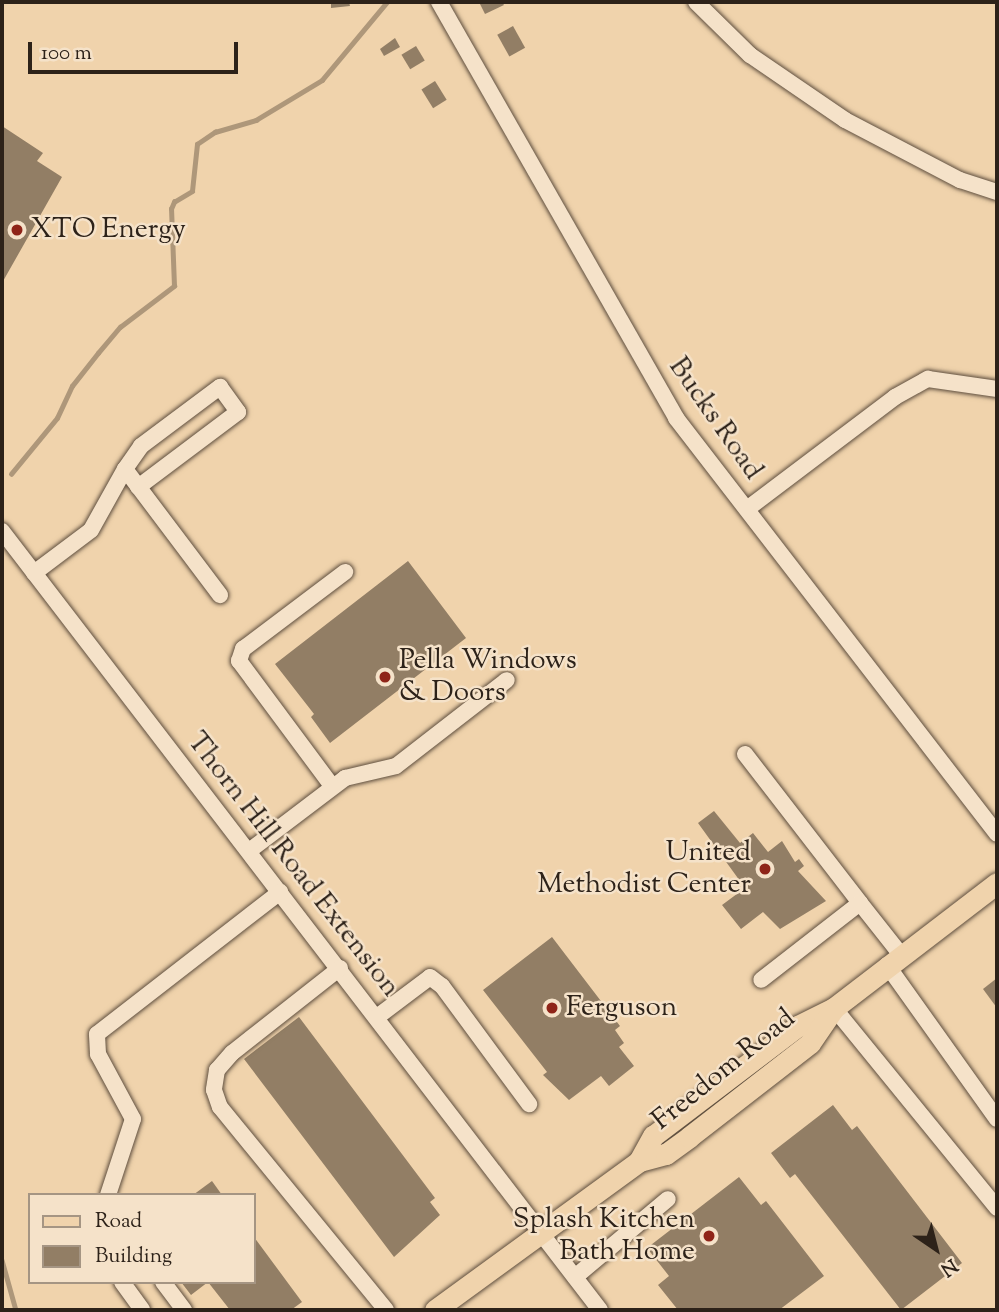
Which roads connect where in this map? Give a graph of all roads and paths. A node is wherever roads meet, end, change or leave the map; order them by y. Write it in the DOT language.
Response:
graph roads {
  1 [pos="439,2"];
  2 [pos="696,2"];
  3 [pos="997,192"];
  4 [pos="997,389"];
  5 [pos="124,469"];
  6 [pos="138,487"];
  7 [pos="747,509"];
  8 [pos="2,531"];
  9 [pos="345,572"];
  10 [pos="34,573"];
  11 [pos="220,595"];
  12 [pos="507,680"];
  13 [pos="745,754"];
  14 [pos="332,786"];
  15 [pos="997,834"];
  16 [pos="249,851"];
  17 [pos="997,883"];
  18 [pos="280,892"];
  19 [pos="860,903"];
  20 [pos="894,960"];
  21 [pos="340,968"];
  22 [pos="761,980"];
  23 [pos="835,1008"];
  24 [pos="377,1017"];
  25 [pos="529,1104"];
  26 [pos="997,1119"];
  27 [pos="109,1193"];
  28 [pos="668,1199"];
  29 [pos="997,1208"];
  30 [pos="540,1232"];
  31 [pos="575,1278"];
  32 [pos="123,1284"];
  33 [pos="164,1284"];
  34 [pos="142,1310"];
  35 [pos="184,1310"];
  36 [pos="386,1310"];
  37 [pos="435,1310"];
  38 [pos="600,1310"];
  1 -- 7 [label="street, Bucks Road"];
  2 -- 3 [label="street"];
  4 -- 7 [label="street"];
  5 -- 6 [label="street"];
  5 -- 6 [label="street"];
  5 -- 10 [label="street"];
  6 -- 11 [label="street"];
  7 -- 15 [label="street, Bucks Road"];
  8 -- 10 [label="street, Thorn Hill Road Extension"];
  9 -- 14 [label="street"];
  10 -- 16 [label="street, Thorn Hill Road Extension"];
  12 -- 14 [label="street"];
  13 -- 19 [label="street"];
  14 -- 16 [label="street"];
  16 -- 18 [label="street, Thorn Hill Road Extension"];
  17 -- 20 [label="main road, Freedom Road"];
  18 -- 21 [label="street, Thorn Hill Road Extension"];
  18 -- 27 [label="street"];
  19 -- 20 [label="street"];
  19 -- 22 [label="street"];
  20 -- 23 [label="main road, Freedom Road"];
  20 -- 26 [label="street"];
  21 -- 24 [label="street, Thorn Hill Road Extension"];
  21 -- 36 [label="street"];
  23 -- 29 [label="street"];
  23 -- 30 [label="main road, Freedom Road"];
  24 -- 25 [label="street"];
  24 -- 30 [label="street, Thorn Hill Road Extension"];
  28 -- 31 [label="street"];
  30 -- 31 [label="street, Thorn Hill Road Extension"];
  30 -- 37 [label="main road, Freedom Road"];
  31 -- 38 [label="street, Thorn Hill Road Extension"];
  32 -- 34 [label="street"];
  33 -- 35 [label="street"];
}
